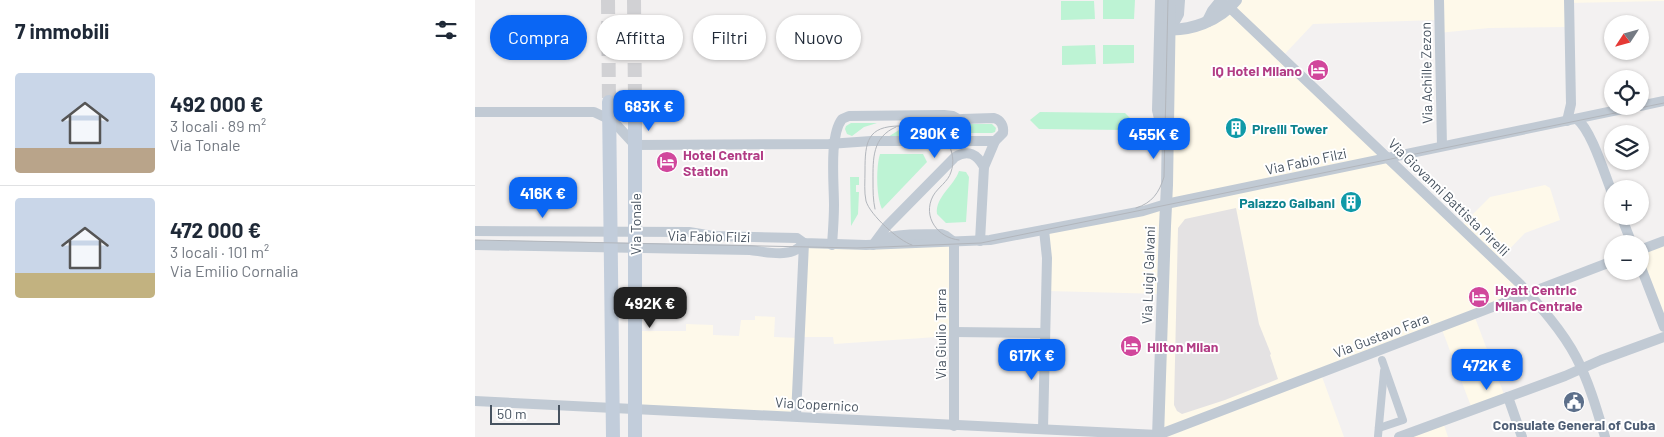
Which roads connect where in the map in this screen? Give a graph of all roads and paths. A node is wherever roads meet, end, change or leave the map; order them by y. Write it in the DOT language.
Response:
graph roads {
  1 [pos="1161,0"];
  2 [pos="1170,0"];
  3 [pos="1179,0"];
  4 [pos="1439,0"];
  5 [pos="1569,0"];
  6 [pos="1229,3"];
  7 [pos="1165,29"];
  8 [pos="635,101"];
  9 [pos="1664,101"];
  10 [pos="609,102"];
  11 [pos="1649,104"];
  12 [pos="475,112"];
  13 [pos="1604,113"];
  14 [pos="610,119"];
  15 [pos="961,120"];
  16 [pos="1572,120"];
  17 [pos="981,142"];
  18 [pos="995,142"];
  19 [pos="835,143"];
  20 [pos="635,145"];
  21 [pos="1442,146"];
  22 [pos="1387,158"];
  23 [pos="984,167"];
  24 [pos="1607,180"];
  25 [pos="1166,204"];
  26 [pos="1044,230"];
  27 [pos="475,231"];
  28 [pos="611,232"];
  29 [pos="635,232"];
  30 [pos="980,241"];
  31 [pos="1664,241"];
  32 [pos="954,242"];
  33 [pos="804,244"];
  34 [pos="874,244"];
  35 [pos="475,245"];
  36 [pos="832,245"];
  37 [pos="1649,247"];
  38 [pos="611,248"];
  39 [pos="635,249"];
  40 [pos="1604,264"];
  41 [pos="1646,280"];
  42 [pos="1529,293"];
  43 [pos="1664,327"];
  44 [pos="954,332"];
  45 [pos="1045,333"];
  46 [pos="1664,337"];
  47 [pos="1383,363"];
  48 [pos="1582,370"];
  49 [pos="1508,397"];
  50 [pos="475,401"];
  51 [pos="613,408"];
  52 [pos="635,409"];
  53 [pos="796,416"];
  54 [pos="954,426"];
  55 [pos="1043,429"];
  56 [pos="1158,436"];
  57 [pos="613,437"];
  58 [pos="635,437"];
  59 [pos="1399,437"];
  60 [pos="1522,437"];
  61 [pos="1605,437"];
  1 -- 7 [label="street"];
  2 -- 7 [label="street"];
  3 -- 7 [label="street"];
  4 -- 21 [label="street, Via Achille Zezon"];
  5 -- 16 [label="street"];
  6 -- 7 [label="street"];
  6 -- 22 [label="street, Via Giovanni Battista Pirelli"];
  7 -- 25 [label="street, Via Luigi Galvani"];
  8 -- 20 [label="main road, Via Tonale"];
  9 -- 11 [label="street, Via Fabio Filzi"];
  10 -- 14 [label="main road, Via Tonale"];
  12 -- 14 [label="street"];
  13 -- 16 [label="street, Via Fabio Filzi"];
  14 -- 20 [label="street"];
  14 -- 28 [label="main road, Via Tonale"];
  15 -- 17 [label="street"];
  15 -- 18 [label="street"];
  15 -- 19 [label="street"];
  16 -- 21 [label="street, Via Fabio Filzi"];
  16 -- 24 [label="street"];
  17 -- 18 [label="street"];
  17 -- 19 [label="street"];
  18 -- 23 [label="street"];
  19 -- 20 [label="street"];
  19 -- 36 [label="street"];
  20 -- 29 [label="main road, Via Tonale"];
  21 -- 22 [label="street, Via Fabio Filzi"];
  22 -- 25 [label="street, Via Fabio Filzi"];
  22 -- 42 [label="street, Via Giovanni Battista Pirelli"];
  23 -- 30 [label="street"];
  23 -- 34 [label="street"];
  25 -- 26 [label="street, Via Fabio Filzi"];
  25 -- 56 [label="street, Via Luigi Galvani"];
  26 -- 30 [label="street, Via Fabio Filzi"];
  26 -- 45 [label="street"];
  27 -- 28 [label="street, Via Fabio Filzi"];
  28 -- 29 [label="street, Via Fabio Filzi"];
  28 -- 38 [label="main road, Via Tonale"];
  29 -- 33 [label="street, Via Fabio Filzi"];
  29 -- 39 [label="main road, Via Tonale"];
  30 -- 32 [label="street, Via Fabio Filzi"];
  31 -- 37 [label="street"];
  32 -- 34 [label="street, Via Fabio Filzi"];
  32 -- 34 [label="street"];
  32 -- 44 [label="street, Via Giulio Tarra"];
  33 -- 36 [label="street, Via Fabio Filzi"];
  33 -- 39 [label="street, Via Fabio Filzi"];
  33 -- 53 [label="street"];
  34 -- 36 [label="street, Via Fabio Filzi"];
  35 -- 38 [label="street, Via Fabio Filzi"];
  38 -- 39 [label="street, Via Fabio Filzi"];
  38 -- 51 [label="main road, Via Tonale"];
  39 -- 52 [label="main road, Via Tonale"];
  40 -- 42 [label="street, Via Gustavo Fara"];
  41 -- 43 [label="street"];
  42 -- 48 [label="street, Via Giovanni Battista Pirelli"];
  42 -- 56 [label="street, Via Gustavo Fara"];
  44 -- 45 [label="street"];
  44 -- 54 [label="street, Via Giulio Tarra"];
  45 -- 55 [label="street"];
  46 -- 48 [label="street"];
  47 -- 47 [label="street"];
  48 -- 49 [label="street"];
  48 -- 61 [label="street, Via Giovanni Battista Pirelli"];
  49 -- 59 [label="street"];
  49 -- 60 [label="street"];
  50 -- 51 [label="street, Via Copernico"];
  51 -- 52 [label="street, Via Copernico"];
  51 -- 57 [label="main road, Via Tonale"];
  52 -- 53 [label="street, Via Copernico"];
  52 -- 58 [label="main road, Via Tonale"];
  53 -- 54 [label="street, Via Copernico"];
  54 -- 55 [label="street, Via Copernico"];
  55 -- 56 [label="street, Via Copernico"];
}
